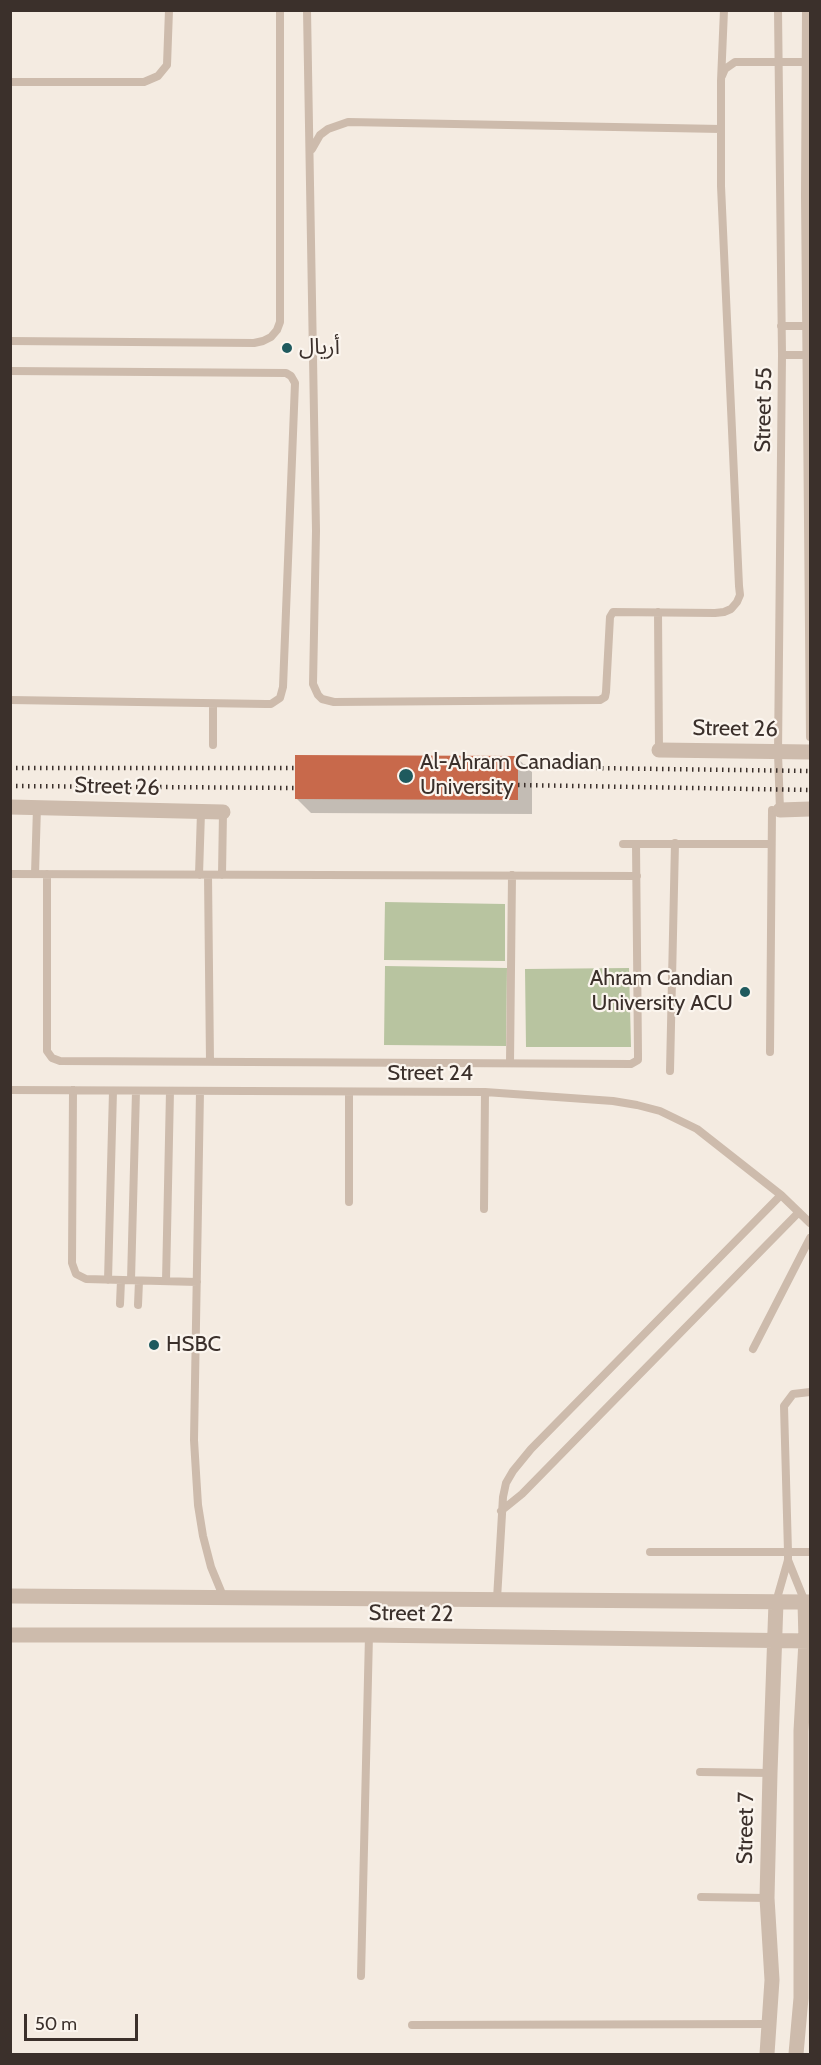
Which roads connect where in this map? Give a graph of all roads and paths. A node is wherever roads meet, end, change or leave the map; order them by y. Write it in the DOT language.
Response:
graph roads {
  1 [pos="169,10"];
  2 [pos="280,10"];
  3 [pos="307,10"];
  4 [pos="723,10"];
  5 [pos="778,10"];
  6 [pos="806,10"];
  7 [pos="779,61"];
  8 [pos="807,62"];
  9 [pos="721,81"];
  10 [pos="10,82"];
  11 [pos="721,129"];
  12 [pos="310,154"];
  13 [pos="781,326"];
  14 [pos="808,326"];
  15 [pos="10,341"];
  16 [pos="782,355"];
  17 [pos="809,355"];
  18 [pos="10,371"];
  19 [pos="658,612"];
  20 [pos="10,700"];
  21 [pos="213,704"];
  22 [pos="810,737"];
  23 [pos="213,745"];
  24 [pos="659,750"];
  25 [pos="810,752"];
  26 [pos="778,753"];
  27 [pos="10,807"];
  28 [pos="37,807"];
  29 [pos="810,809"];
  30 [pos="776,810"];
  31 [pos="201,812"];
  32 [pos="223,812"];
  33 [pos="675,843"];
  34 [pos="623,844"];
  35 [pos="636,844"];
  36 [pos="771,844"];
  37 [pos="10,874"];
  38 [pos="35,874"];
  39 [pos="46,874"];
  40 [pos="203,875"];
  41 [pos="222,875"];
  42 [pos="512,875"];
  43 [pos="637,876"];
  44 [pos="770,1052"];
  45 [pos="210,1062"];
  46 [pos="510,1064"];
  47 [pos="670,1071"];
  48 [pos="10,1090"];
  49 [pos="73,1090"];
  50 [pos="113,1091"];
  51 [pos="136,1091"];
  52 [pos="170,1091"];
  53 [pos="200,1091"];
  54 [pos="350,1092"];
  55 [pos="485,1092"];
  56 [pos="781,1195"];
  57 [pos="349,1202"];
  58 [pos="484,1209"];
  59 [pos="799,1212"];
  60 [pos="810,1223"];
  61 [pos="810,1238"];
  62 [pos="108,1280"];
  63 [pos="121,1280"];
  64 [pos="135,1280"];
  65 [pos="166,1281"];
  66 [pos="197,1282"];
  67 [pos="120,1304"];
  68 [pos="138,1305"];
  69 [pos="753,1348"];
  70 [pos="810,1392"];
  71 [pos="501,1511"];
  72 [pos="650,1552"];
  73 [pos="810,1552"];
  74 [pos="788,1556"];
  75 [pos="10,1596"];
  76 [pos="223,1596"];
  77 [pos="497,1599"];
  78 [pos="776,1602"];
  79 [pos="808,1602"];
  80 [pos="10,1635"];
  81 [pos="369,1635"];
  82 [pos="808,1641"];
  83 [pos="774,1642"];
  84 [pos="806,1731"];
  85 [pos="700,1772"];
  86 [pos="770,1773"];
  87 [pos="701,1897"];
  88 [pos="767,1898"];
  89 [pos="361,1976"];
  90 [pos="806,1998"];
  91 [pos="770,2024"];
  92 [pos="412,2025"];
  93 [pos="767,2055"];
  94 [pos="796,2055"];
  1 -- 10 [label="lane"];
  2 -- 15 [label="lane"];
  3 -- 12 [label="lane"];
  4 -- 9 [label="lane"];
  5 -- 7 [label="lane, Street 55"];
  6 -- 8 [label="lane, Street 55"];
  7 -- 8 [label="lane"];
  7 -- 9 [label="lane"];
  7 -- 13 [label="lane, Street 55"];
  8 -- 14 [label="lane, Street 55"];
  9 -- 11 [label="lane"];
  11 -- 12 [label="lane"];
  11 -- 19 [label="lane"];
  12 -- 19 [label="lane"];
  13 -- 14 [label="lane"];
  13 -- 16 [label="lane, Street 55"];
  14 -- 17 [label="lane, Street 55"];
  16 -- 17 [label="lane"];
  16 -- 26 [label="lane, Street 55"];
  17 -- 22 [label="lane, Street 55"];
  18 -- 21 [label="lane"];
  19 -- 24 [label="lane"];
  20 -- 21 [label="lane"];
  21 -- 23 [label="lane"];
  24 -- 26 [label="street, Street 26"];
  25 -- 26 [label="street, Street 26"];
  26 -- 30 [label="lane, Street 55"];
  27 -- 28 [label="street, Street 26"];
  28 -- 31 [label="street, Street 26"];
  28 -- 38 [label="lane"];
  29 -- 30 [label="street"];
  30 -- 36 [label="lane, Street 55"];
  31 -- 32 [label="street, Street 26"];
  31 -- 40 [label="lane"];
  32 -- 41 [label="lane"];
  33 -- 35 [label="lane"];
  33 -- 36 [label="lane"];
  33 -- 47 [label="lane"];
  34 -- 35 [label="lane"];
  35 -- 43 [label="lane"];
  36 -- 44 [label="lane, Street 55"];
  37 -- 38 [label="lane"];
  38 -- 39 [label="lane"];
  39 -- 40 [label="lane"];
  39 -- 45 [label="lane"];
  40 -- 41 [label="lane"];
  40 -- 45 [label="lane"];
  41 -- 42 [label="lane"];
  42 -- 43 [label="lane"];
  42 -- 46 [label="lane"];
  43 -- 46 [label="lane"];
  45 -- 46 [label="lane"];
  48 -- 49 [label="lane, Street 24"];
  49 -- 50 [label="lane, Street 24"];
  49 -- 62 [label="lane"];
  50 -- 51 [label="lane, Street 24"];
  50 -- 62 [label="lane"];
  51 -- 52 [label="lane, Street 24"];
  51 -- 64 [label="lane"];
  52 -- 53 [label="lane, Street 24"];
  52 -- 65 [label="lane"];
  53 -- 54 [label="lane, Street 24"];
  53 -- 66 [label="lane"];
  54 -- 55 [label="lane, Street 24"];
  54 -- 57 [label="lane"];
  55 -- 56 [label="lane, Street 24"];
  55 -- 58 [label="lane"];
  56 -- 59 [label="lane, Street 24"];
  56 -- 71 [label="lane"];
  59 -- 60 [label="lane, Street 24"];
  59 -- 71 [label="lane"];
  61 -- 69 [label="lane"];
  62 -- 63 [label="lane"];
  63 -- 64 [label="lane"];
  63 -- 67 [label="lane"];
  64 -- 65 [label="lane"];
  64 -- 68 [label="lane"];
  65 -- 66 [label="lane"];
  66 -- 76 [label="lane"];
  70 -- 74 [label="lane"];
  71 -- 77 [label="lane"];
  72 -- 74 [label="lane"];
  73 -- 74 [label="lane"];
  74 -- 78 [label="lane"];
  74 -- 79 [label="lane"];
  75 -- 76 [label="street, Street 22"];
  76 -- 77 [label="street, Street 22"];
  77 -- 78 [label="street, Street 22"];
  78 -- 79 [label="street, Street 22"];
  78 -- 83 [label="street, Street 7"];
  79 -- 82 [label="street"];
  80 -- 81 [label="street, Street 22"];
  81 -- 83 [label="street, Street 22"];
  81 -- 89 [label="lane"];
  82 -- 83 [label="street, Street 22"];
  82 -- 84 [label="street"];
  83 -- 86 [label="street, Street 7"];
  84 -- 90 [label="street"];
  85 -- 86 [label="lane"];
  86 -- 88 [label="street, Street 7"];
  87 -- 88 [label="lane"];
  88 -- 91 [label="street, Street 7"];
  90 -- 94 [label="street"];
  91 -- 92 [label="lane"];
  91 -- 93 [label="street, Street 7"];
}
